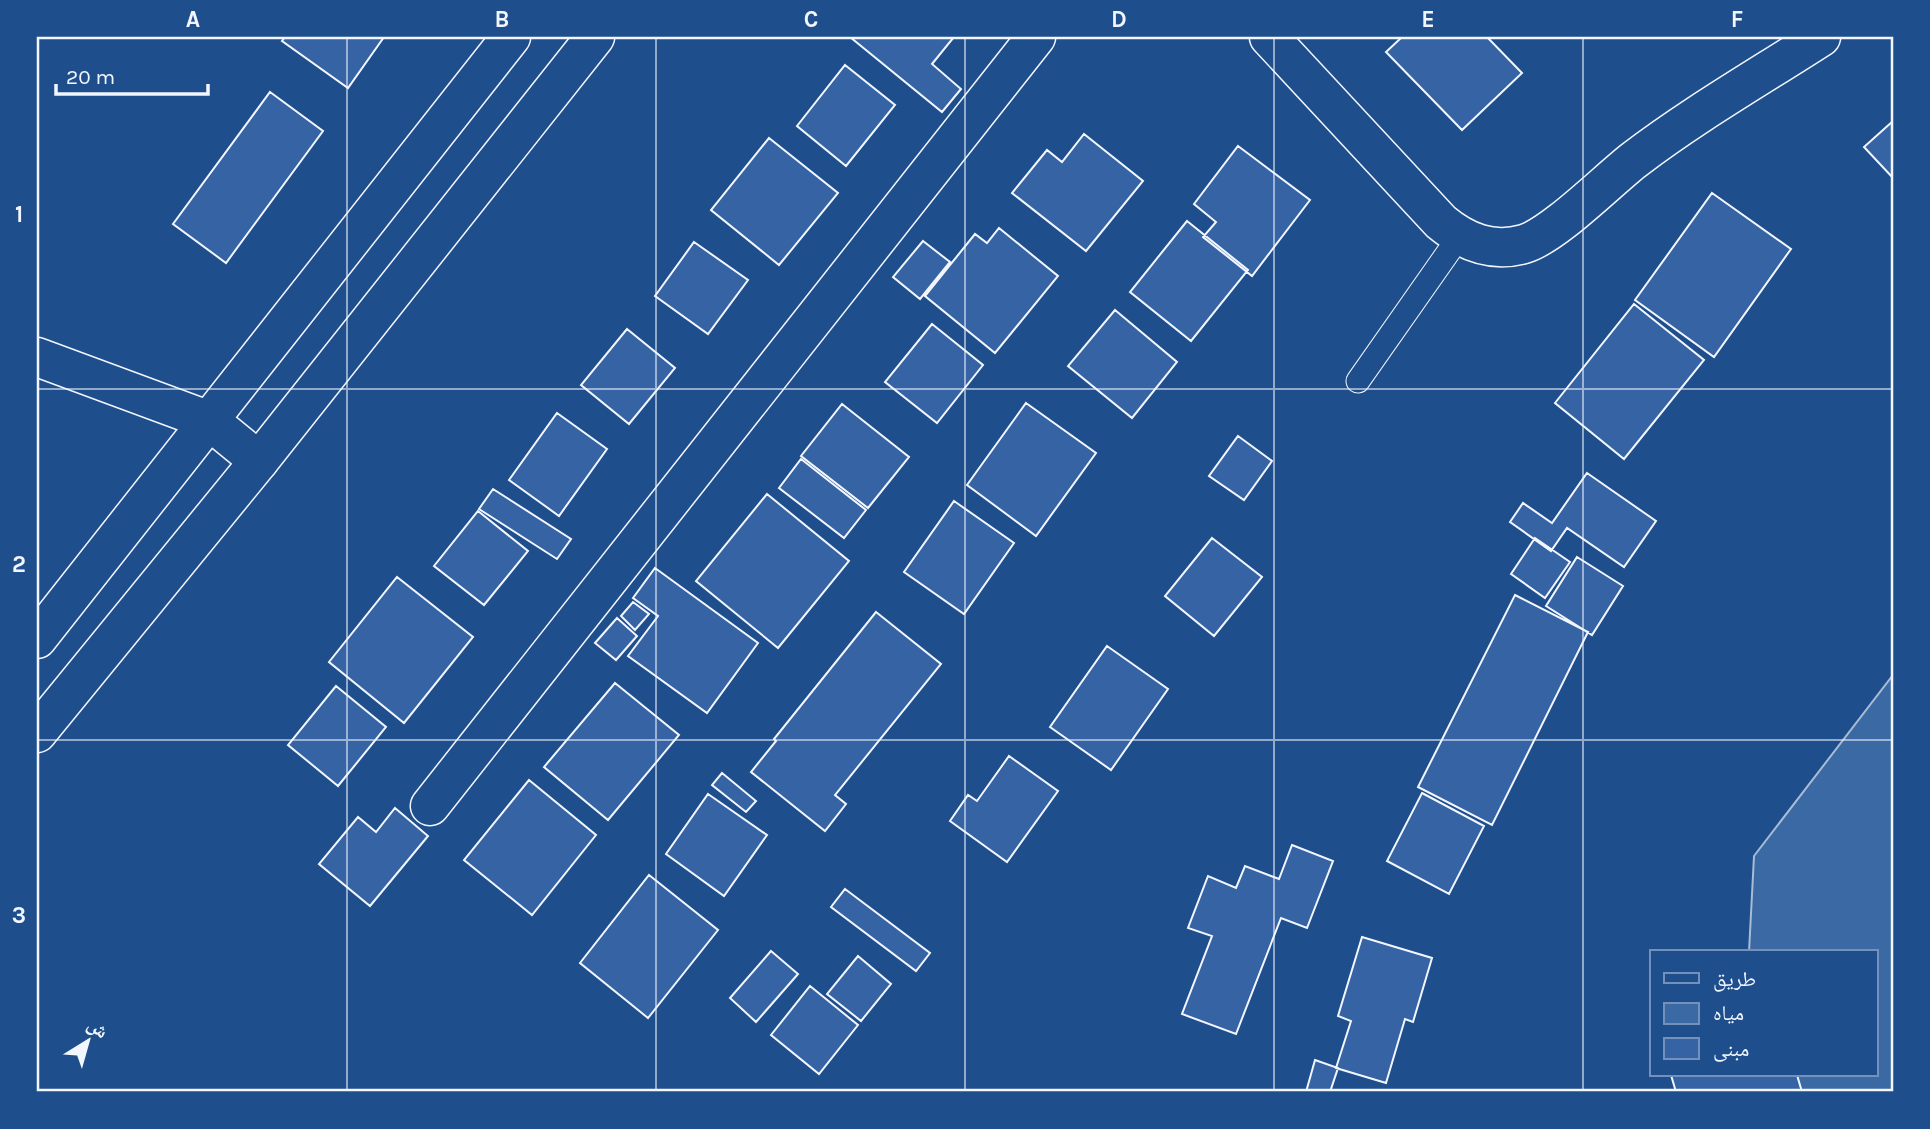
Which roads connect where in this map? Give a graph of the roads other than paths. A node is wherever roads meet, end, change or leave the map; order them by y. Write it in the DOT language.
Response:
graph roads {
  1 [pos="511,37"];
  2 [pos="595,37"];
  3 [pos="1036,37"];
  4 [pos="1269,37"];
  5 [pos="1821,37"];
  6 [pos="1459,237"];
  7 [pos="37,357"];
  8 [pos="1358,381"];
  9 [pos="210,421"];
  10 [pos="259,461"];
  11 [pos="37,639"];
  12 [pos="37,733"];
  13 [pos="430,806"];
  1 -- 9 [label="street"];
  2 -- 10 [label="street"];
  3 -- 13 [label="street"];
  4 -- 6 [label="street"];
  5 -- 6 [label="street"];
  6 -- 8 [label="lane"];
  7 -- 9 [label="street"];
  9 -- 10 [label="street"];
  9 -- 11 [label="street"];
  10 -- 12 [label="street"];
}
